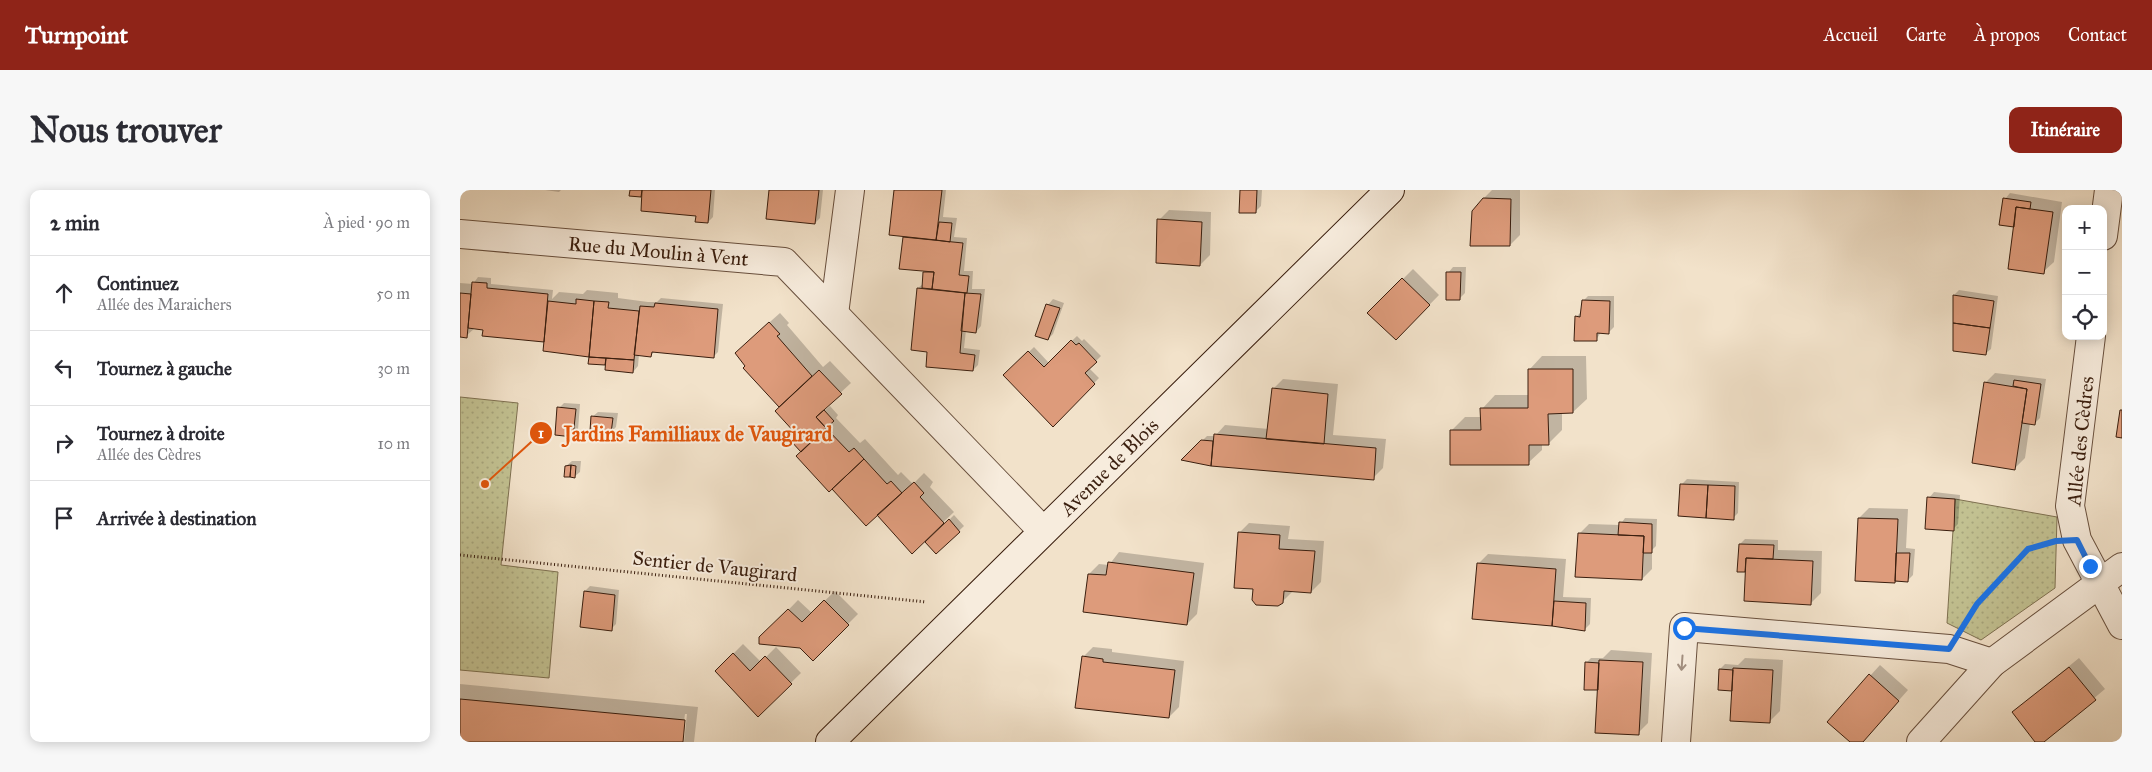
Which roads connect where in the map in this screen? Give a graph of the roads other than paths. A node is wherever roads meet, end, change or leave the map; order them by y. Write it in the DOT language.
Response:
graph roads {
  1 [pos="850,190"];
  2 [pos="1390,190"];
  3 [pos="2109,190"];
  4 [pos="2107,205"];
  5 [pos="460,234"];
  6 [pos="834,314"];
  7 [pos="2091,340"];
  8 [pos="1043,531"];
  9 [pos="2122,568"];
  10 [pos="2100,583"];
  11 [pos="2122,625"];
  12 [pos="1992,663"];
  13 [pos="830,742"];
  14 [pos="1676,742"];
  15 [pos="1921,742"];
  1 -- 6 [label="street"];
  2 -- 8 [label="street, Avenue de Blois"];
  3 -- 4 [label="street"];
  5 -- 6 [label="street, Rue du Moulin à Vent"];
  6 -- 8 [label="street, Rue du Moulin à Vent"];
  7 -- 10 [label="street, Allée des Cèdres"];
  8 -- 13 [label="street, Avenue de Blois"];
  9 -- 10 [label="street"];
  10 -- 11 [label="street, Allée des Cèdres"];
  10 -- 12 [label="street"];
  12 -- 14 [label="street, one-way"];
  12 -- 15 [label="street"];
}
